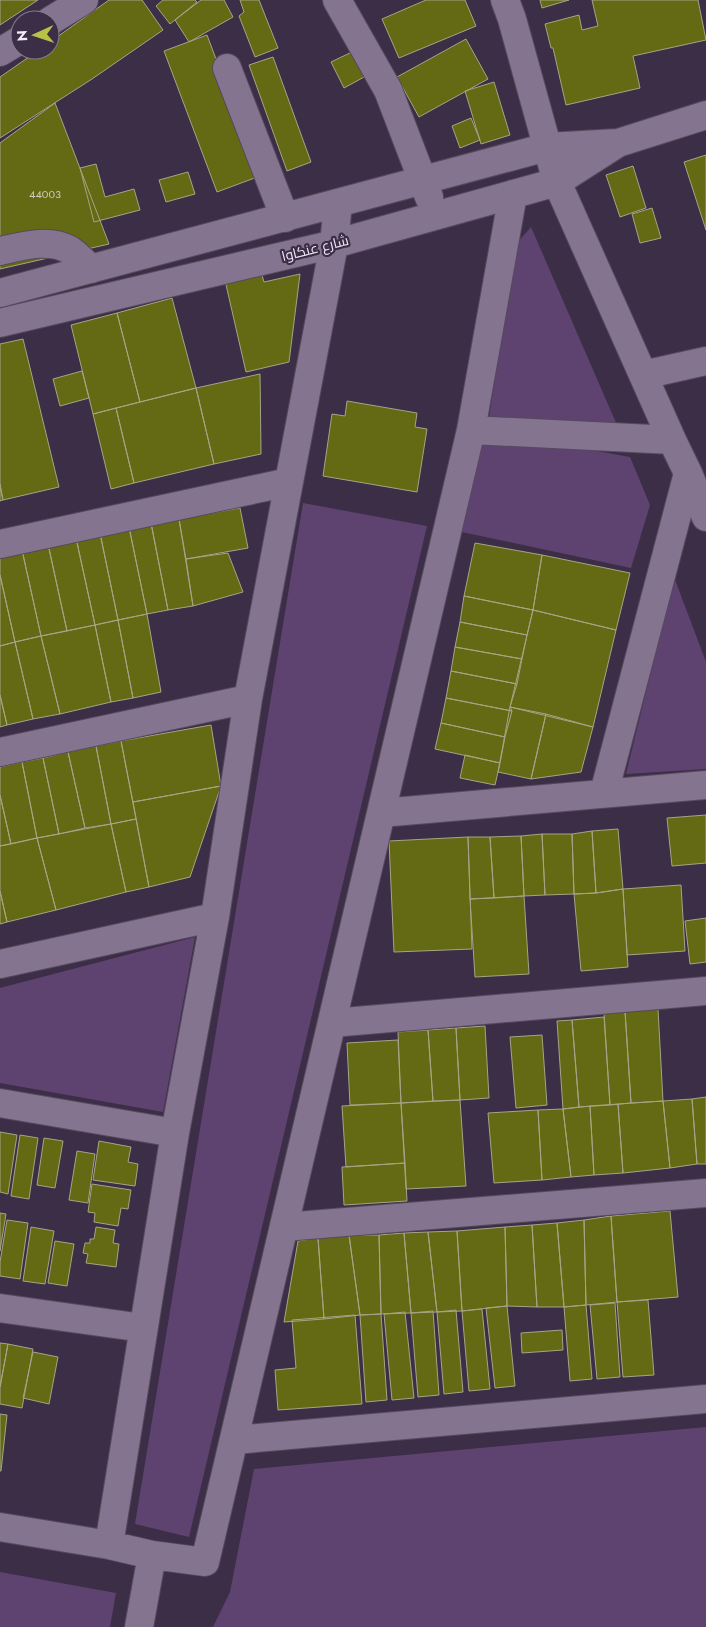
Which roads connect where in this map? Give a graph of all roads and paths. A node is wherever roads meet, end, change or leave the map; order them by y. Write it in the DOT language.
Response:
graph roads {
  1 [pos="84,0"];
  2 [pos="336,0"];
  3 [pos="505,0"];
  4 [pos="60,15"];
  5 [pos="227,68"];
  6 [pos="706,115"];
  7 [pos="618,143"];
  8 [pos="547,147"];
  9 [pos="422,181"];
  10 [pos="557,182"];
  11 [pos="513,194"];
  12 [pos="338,203"];
  13 [pos="435,216"];
  14 [pos="285,218"];
  15 [pos="334,244"];
  16 [pos="0,251"];
  17 [pos="91,269"];
  18 [pos="0,293"];
  19 [pos="0,323"];
  20 [pos="706,361"];
  21 [pos="643,376"];
  22 [pos="471,430"];
  23 [pos="672,440"];
  24 [pos="688,473"];
  25 [pos="289,482"];
  26 [pos="706,517"];
  27 [pos="0,544"];
  28 [pos="248,700"];
  29 [pos="0,752"];
  30 [pos="706,785"];
  31 [pos="604,794"];
  32 [pos="381,813"];
  33 [pos="215,917"];
  34 [pos="0,964"];
  35 [pos="706,991"];
  36 [pos="332,1023"];
  37 [pos="0,1103"];
  38 [pos="175,1133"];
  39 [pos="706,1193"];
  40 [pos="284,1227"];
  41 [pos="0,1308"];
  42 [pos="143,1328"];
  43 [pos="706,1399"];
  44 [pos="234,1440"];
  45 [pos="0,1527"];
  46 [pos="110,1545"];
  47 [pos="152,1555"];
  48 [pos="139,1627"];
  1 -- 4 [label="street"];
  2 -- 9 [label="street"];
  3 -- 8 [label="street"];
  5 -- 14 [label="street"];
  6 -- 7 [label="street, شارع عنكاوا"];
  7 -- 8 [label="street, شارع عنكاوا"];
  7 -- 10 [label="street, شارع عنكاوا"];
  8 -- 9 [label="street, شارع عنكاوا"];
  8 -- 10 [label="street"];
  9 -- 12 [label="street, شارع عنكاوا"];
  9 -- 13 [label="street"];
  10 -- 11 [label="street, شارع عنكاوا"];
  10 -- 21 [label="street"];
  11 -- 13 [label="street, شارع عنكاوا"];
  11 -- 22 [label="street"];
  12 -- 14 [label="street, شارع عنكاوا"];
  12 -- 15 [label="street"];
  13 -- 15 [label="street, شارع عنكاوا"];
  14 -- 17 [label="street, شارع عنكاوا"];
  15 -- 19 [label="street, شارع عنكاوا"];
  15 -- 25 [label="street"];
  16 -- 17 [label="street"];
  17 -- 18 [label="street, شارع عنكاوا"];
  20 -- 21 [label="street"];
  21 -- 23 [label="street"];
  22 -- 23 [label="street"];
  22 -- 32 [label="street"];
  23 -- 24 [label="street"];
  24 -- 26 [label="street"];
  24 -- 31 [label="street"];
  25 -- 27 [label="street"];
  25 -- 28 [label="street"];
  28 -- 29 [label="street"];
  28 -- 33 [label="street"];
  30 -- 31 [label="street"];
  31 -- 32 [label="street"];
  32 -- 36 [label="street"];
  33 -- 34 [label="street"];
  33 -- 38 [label="street"];
  35 -- 36 [label="street"];
  36 -- 40 [label="street"];
  37 -- 38 [label="street"];
  38 -- 42 [label="street"];
  39 -- 40 [label="street"];
  40 -- 44 [label="street"];
  41 -- 42 [label="street"];
  42 -- 46 [label="street"];
  43 -- 44 [label="street"];
  44 -- 47 [label="street"];
  45 -- 46 [label="street"];
  46 -- 47 [label="street"];
  47 -- 48 [label="street"];
}
